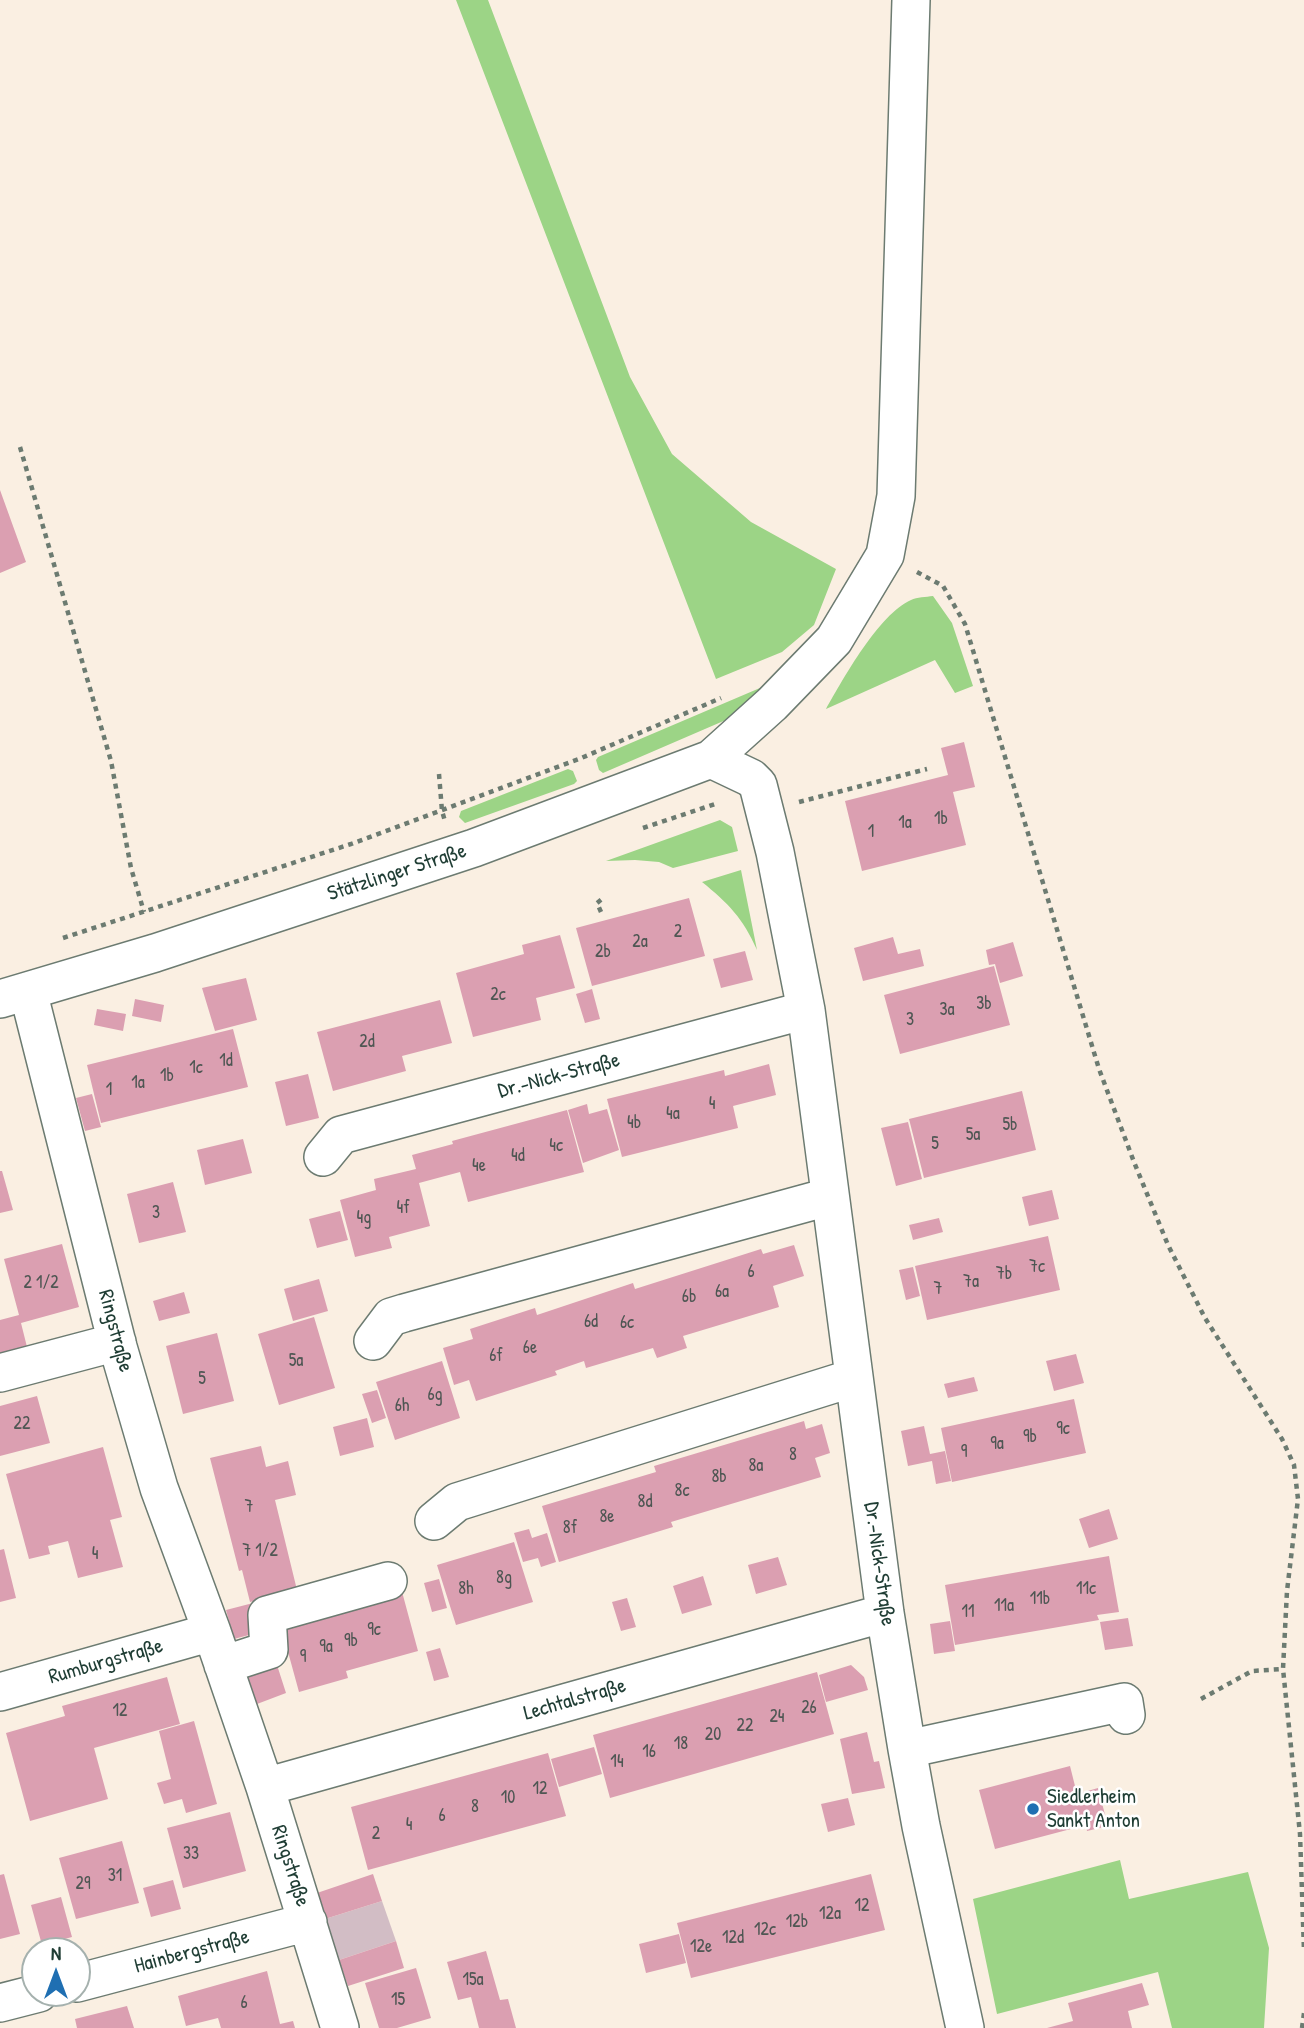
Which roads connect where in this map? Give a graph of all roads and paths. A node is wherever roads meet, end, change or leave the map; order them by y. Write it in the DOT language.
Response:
graph roads {
  1 [pos="911,0"];
  2 [pos="20,447"];
  3 [pos="885,555"];
  4 [pos="724,696"];
  5 [pos="711,759"];
  6 [pos="928,769"];
  7 [pos="439,774"];
  8 [pos="442,811"];
  9 [pos="766,811"];
  10 [pos="455,854"];
  11 [pos="602,898"];
  12 [pos="144,912"];
  13 [pos="601,912"];
  14 [pos="53,942"];
  15 [pos="14,995"];
  16 [pos="806,1010"];
  17 [pos="323,1157"];
  18 [pos="828,1197"];
  19 [pos="373,1341"];
  20 [pos="117,1342"];
  21 [pos="0,1373"];
  22 [pos="853,1378"];
  23 [pos="434,1521"];
  24 [pos="388,1581"];
  25 [pos="885,1613"];
  26 [pos="218,1648"];
  27 [pos="1283,1668"];
  28 [pos="0,1692"];
  29 [pos="1200,1699"];
  30 [pos="1126,1715"];
  31 [pos="907,1749"];
  32 [pos="265,1787"];
  33 [pos="308,1922"];
  34 [pos="1304,1951"];
  35 [pos="91,1979"];
  36 [pos="21,1998"];
  37 [pos="0,2004"];
  38 [pos="1304,2014"];
  39 [pos="340,2028"];
  40 [pos="965,2028"];
  41 [pos="1302,2028"];
  1 -- 3 [label="street"];
  2 -- 12 [label="path"];
  3 -- 5 [label="street, Stätzlinger Straße"];
  3 -- 27 [label="path"];
  4 -- 8 [label="path"];
  5 -- 9 [label="street, Dr.-Nick-Straße"];
  5 -- 10 [label="street, Stätzlinger Straße"];
  6 -- 9 [label="path"];
  7 -- 8 [label="path"];
  8 -- 10 [label="path"];
  8 -- 12 [label="path"];
  9 -- 16 [label="street, Dr.-Nick-Straße"];
  10 -- 15 [label="street, Stätzlinger Straße"];
  11 -- 13 [label="path"];
  12 -- 14 [label="path"];
  15 -- 20 [label="street, Ringstraße"];
  16 -- 17 [label="street, Dr.-Nick-Straße"];
  16 -- 18 [label="street, Dr.-Nick-Straße"];
  18 -- 19 [label="street"];
  18 -- 22 [label="street, Dr.-Nick-Straße"];
  20 -- 21 [label="street"];
  20 -- 26 [label="street, Ringstraße"];
  22 -- 23 [label="street"];
  22 -- 25 [label="street, Dr.-Nick-Straße"];
  24 -- 26 [label="street"];
  25 -- 31 [label="street, Dr.-Nick-Straße"];
  25 -- 32 [label="street, Lechtalstraße"];
  26 -- 28 [label="street, Rumburgstraße"];
  26 -- 32 [label="street, Ringstraße"];
  27 -- 29 [label="path"];
  27 -- 34 [label="path"];
  30 -- 31 [label="street"];
  31 -- 40 [label="street, Dr.-Nick-Straße"];
  32 -- 33 [label="street, Ringstraße"];
  33 -- 35 [label="street, Hainbergstraße"];
  33 -- 39 [label="street, Ringstraße"];
  36 -- 37 [label="street"];
  38 -- 41 [label="path"];
}
